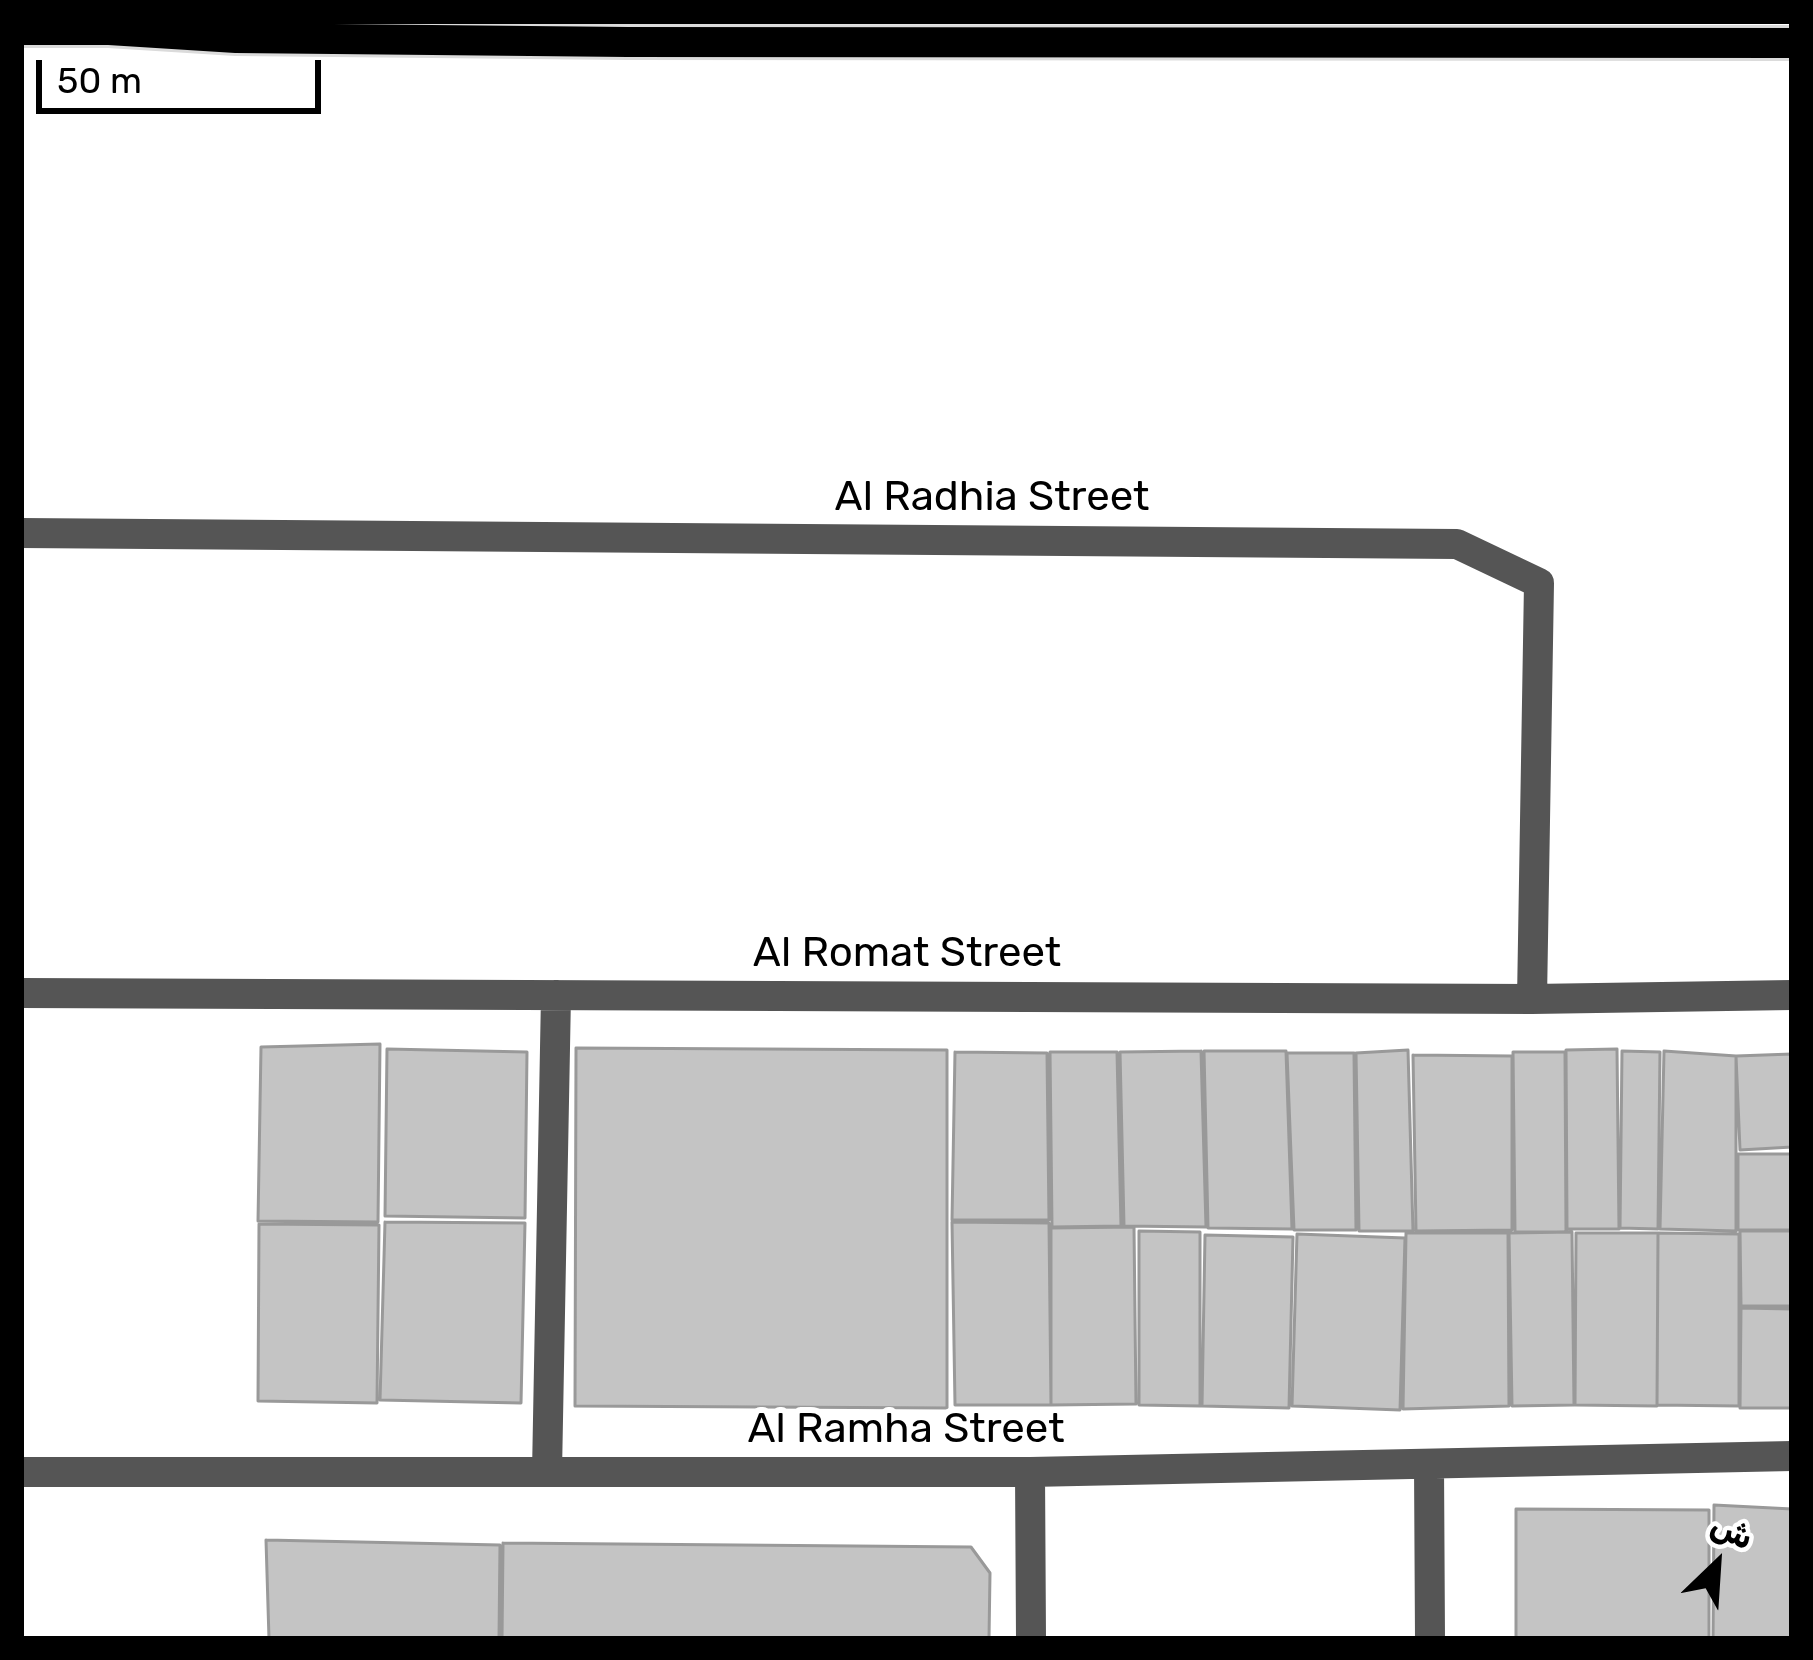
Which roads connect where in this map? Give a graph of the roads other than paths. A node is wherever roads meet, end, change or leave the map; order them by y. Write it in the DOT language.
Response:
graph roads {
  1 [pos="602,21"];
  2 [pos="302,29"];
  3 [pos="21,30"];
  4 [pos="628,41"];
  5 [pos="1792,43"];
  6 [pos="21,532"];
  7 [pos="21,993"];
  8 [pos="556,995"];
  9 [pos="1792,995"];
  10 [pos="1532,998"];
  11 [pos="1792,1456"];
  12 [pos="1430,1465"];
  13 [pos="21,1472"];
  14 [pos="547,1472"];
  15 [pos="1030,1472"];
  16 [pos="1031,1639"];
  17 [pos="1430,1639"];
  1 -- 4 [label="main road"];
  2 -- 3 [label="main road"];
  2 -- 4 [label="main road"];
  4 -- 5 [label="main road"];
  6 -- 10 [label="street, Al Radhia Street"];
  7 -- 8 [label="street, Al Romat Street"];
  8 -- 10 [label="street, Al Romat Street"];
  8 -- 14 [label="street"];
  9 -- 10 [label="street, Al Romat Street"];
  11 -- 12 [label="street, Al Ramha Street"];
  12 -- 15 [label="street, Al Ramha Street"];
  12 -- 17 [label="street"];
  13 -- 14 [label="street, Al Ramha Street"];
  14 -- 15 [label="street, Al Ramha Street"];
  15 -- 16 [label="street"];
}
